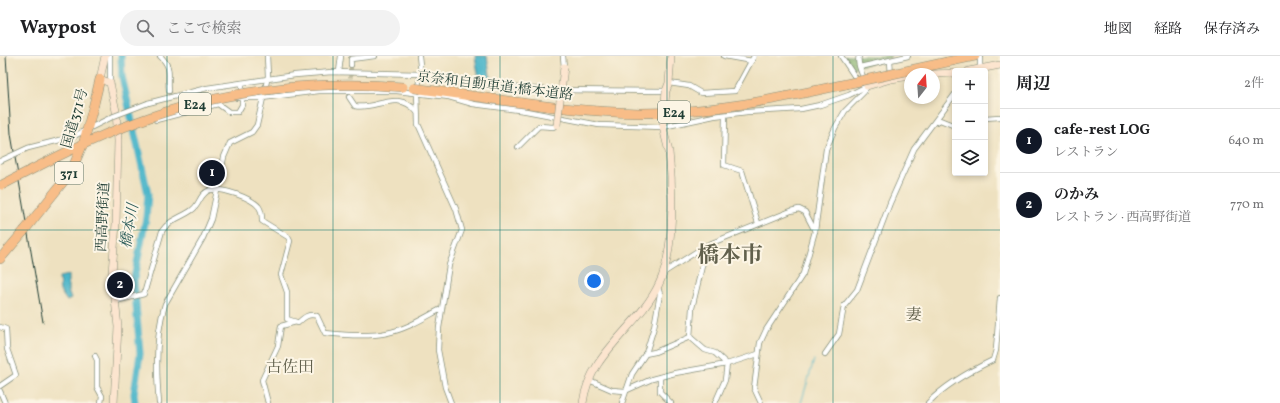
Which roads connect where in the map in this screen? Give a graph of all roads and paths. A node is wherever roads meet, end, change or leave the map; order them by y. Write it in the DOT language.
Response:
graph roads {
  1 [pos="110,56"];
  2 [pos="160,56"];
  3 [pos="267,56"];
  4 [pos="341,56"];
  5 [pos="375,56"];
  6 [pos="419,56"];
  7 [pos="563,56"];
  8 [pos="671,56"];
  9 [pos="724,56"];
  10 [pos="841,56"];
  11 [pos="859,56"];
  12 [pos="908,56"];
  13 [pos="977,57"];
  14 [pos="753,58"];
  15 [pos="104,59"];
  16 [pos="890,61"];
  17 [pos="351,65"];
  18 [pos="1000,65"];
  19 [pos="564,67"];
  20 [pos="860,67"];
  21 [pos="980,68"];
  22 [pos="988,68"];
  23 [pos="339,72"];
  24 [pos="952,73"];
  25 [pos="421,74"];
  26 [pos="940,74"];
  27 [pos="904,77"];
  28 [pos="100,79"];
  29 [pos="267,79"];
  30 [pos="891,79"];
  31 [pos="242,82"];
  32 [pos="110,83"];
  33 [pos="669,83"];
  34 [pos="223,85"];
  35 [pos="864,89"];
  36 [pos="417,90"];
  37 [pos="170,91"];
  38 [pos="666,91"];
  39 [pos="175,96"];
  40 [pos="349,97"];
  41 [pos="227,98"];
  42 [pos="243,98"];
  43 [pos="262,98"];
  44 [pos="952,98"];
  45 [pos="417,112"];
  46 [pos="725,116"];
  47 [pos="1000,117"];
  48 [pos="988,118"];
  49 [pos="156,120"];
  50 [pos="934,124"];
  51 [pos="557,125"];
  52 [pos="952,125"];
  53 [pos="663,126"];
  54 [pos="518,146"];
  55 [pos="0,161"];
  56 [pos="1,185"];
  57 [pos="218,190"];
  58 [pos="758,223"];
  59 [pos="815,231"];
  60 [pos="707,245"];
  61 [pos="0,259"];
  62 [pos="663,273"];
  63 [pos="658,287"];
  64 [pos="1000,298"];
  65 [pos="120,300"];
  66 [pos="442,309"];
  67 [pos="296,322"];
  68 [pos="0,327"];
  69 [pos="690,337"];
  70 [pos="645,354"];
  71 [pos="758,354"];
  72 [pos="825,354"];
  73 [pos="95,356"];
  74 [pos="727,364"];
  75 [pos="660,377"];
  76 [pos="588,380"];
  77 [pos="0,386"];
  78 [pos="0,391"];
  79 [pos="625,391"];
  80 [pos="449,402"];
  81 [pos="5,403"];
  82 [pos="101,403"];
  83 [pos="114,403"];
  84 [pos="160,403"];
  85 [pos="268,403"];
  86 [pos="583,403"];
  87 [pos="622,403"];
  88 [pos="671,403"];
  89 [pos="715,403"];
  90 [pos="761,403"];
  91 [pos="928,403"];
  1 -- 32 [label="street, 西高野街道"];
  2 -- 37 [label="street"];
  3 -- 29 [label="street"];
  4 -- 23 [label="street"];
  5 -- 17 [label="street"];
  6 -- 25 [label="street"];
  7 -- 19 [label="street"];
  8 -- 33 [label="street"];
  9 -- 14 [label="street"];
  10 -- 35 [label="street"];
  11 -- 20 [label="street"];
  12 -- 16 [label="street"];
  13 -- 21 [label="street"];
  13 -- 36 [label="highway, 京奈和自動車道;橋本道路 / E24, bridge"];
  14 -- 33 [label="street"];
  15 -- 28 [label="street"];
  15 -- 32 [label="street"];
  16 -- 20 [label="street"];
  16 -- 30 [label="street"];
  18 -- 22 [label="street"];
  19 -- 51 [label="street, bridge"];
  20 -- 35 [label="street"];
  23 -- 25 [label="street"];
  23 -- 29 [label="street"];
  24 -- 26 [label="street"];
  25 -- 36 [label="street"];
  25 -- 38 [label="street"];
  27 -- 30 [label="street"];
  28 -- 32 [label="street"];
  28 -- 61 [label="highway, 国道371号 / 371, bridge"];
  29 -- 31 [label="street"];
  29 -- 43 [label="street"];
  30 -- 35 [label="street"];
  31 -- 34 [label="street"];
  31 -- 42 [label="street"];
  32 -- 65 [label="street, 西高野街道"];
  33 -- 38 [label="street"];
  34 -- 39 [label="street"];
  34 -- 41 [label="street"];
  35 -- 46 [label="street"];
  35 -- 59 [label="street"];
  36 -- 43 [label="street"];
  36 -- 45 [label="street"];
  36 -- 53 [label="street"];
  36 -- 56 [label="highway, 京奈和自動車道;橋本道路 / E24, bridge"];
  38 -- 53 [label="street, bridge"];
  39 -- 41 [label="street"];
  39 -- 55 [label="street, bridge"];
  40 -- 45 [label="street"];
  41 -- 42 [label="street"];
  42 -- 43 [label="street"];
  42 -- 49 [label="street"];
  43 -- 57 [label="street"];
  44 -- 50 [label="street"];
  45 -- 66 [label="street"];
  46 -- 53 [label="street"];
  46 -- 58 [label="street"];
  47 -- 48 [label="street"];
  50 -- 52 [label="street"];
  50 -- 72 [label="street"];
  51 -- 54 [label="street"];
  53 -- 62 [label="street"];
  57 -- 65 [label="street"];
  57 -- 67 [label="street"];
  57 -- 84 [label="street"];
  58 -- 59 [label="street"];
  58 -- 60 [label="street"];
  59 -- 71 [label="street"];
  60 -- 62 [label="street"];
  60 -- 69 [label="street"];
  62 -- 63 [label="street"];
  63 -- 70 [label="street"];
  63 -- 76 [label="street"];
  64 -- 91 [label="street"];
  65 -- 83 [label="street, 西高野街道"];
  66 -- 67 [label="street"];
  66 -- 80 [label="street"];
  67 -- 85 [label="street"];
  68 -- 77 [label="street"];
  69 -- 70 [label="street"];
  69 -- 74 [label="street"];
  70 -- 79 [label="street"];
  71 -- 74 [label="street"];
  71 -- 90 [label="street"];
  73 -- 82 [label="street"];
  74 -- 75 [label="street"];
  74 -- 89 [label="street"];
  75 -- 79 [label="street"];
  75 -- 88 [label="street"];
  76 -- 79 [label="street"];
  76 -- 86 [label="street"];
  78 -- 81 [label="street"];
  79 -- 87 [label="street"];
}
